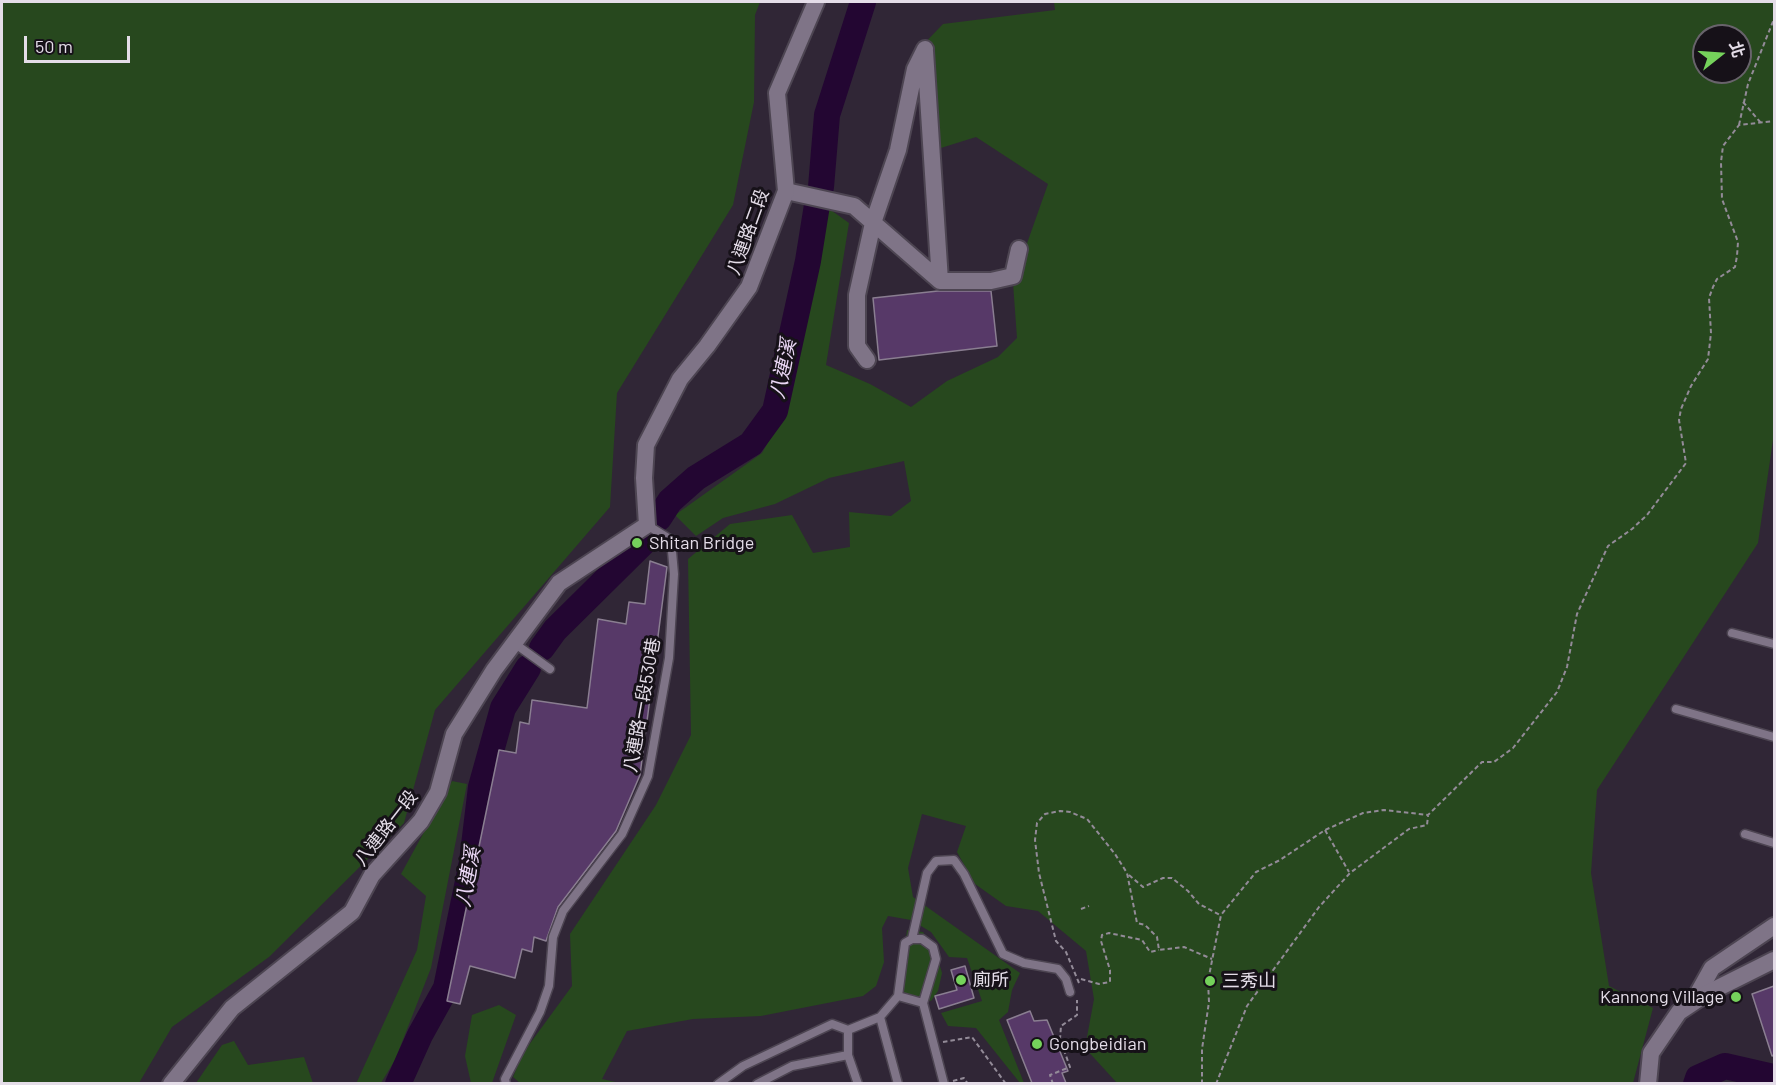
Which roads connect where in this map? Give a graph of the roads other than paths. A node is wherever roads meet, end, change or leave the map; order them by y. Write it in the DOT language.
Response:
graph roads {
  1 [pos="816,2"];
  2 [pos="786,191"];
  3 [pos="873,223"];
  4 [pos="1019,249"];
  5 [pos="940,281"];
  6 [pos="867,360"];
  7 [pos="647,525"];
  8 [pos="1732,633"];
  9 [pos="514,643"];
  10 [pos="1774,644"];
  11 [pos="549,669"];
  12 [pos="1676,709"];
  13 [pos="1774,737"];
  14 [pos="1745,834"];
  15 [pos="1774,843"];
  16 [pos="1774,926"];
  17 [pos="912,939"];
  18 [pos="1774,960"];
  19 [pos="1074,991"];
  20 [pos="898,996"];
  21 [pos="1693,1002"];
  22 [pos="923,1004"];
  23 [pos="880,1017"];
  24 [pos="848,1030"];
  25 [pos="848,1055"];
  26 [pos="171,1083"];
  27 [pos="506,1083"];
  28 [pos="718,1083"];
  29 [pos="757,1083"];
  30 [pos="858,1083"];
  31 [pos="898,1083"];
  32 [pos="944,1083"];
  33 [pos="1648,1083"];
  1 -- 2 [label="street, 八連路二段"];
  2 -- 3 [label="street"];
  2 -- 7 [label="street, 八連路二段"];
  3 -- 5 [label="street"];
  3 -- 5 [label="street"];
  3 -- 6 [label="street"];
  4 -- 5 [label="street"];
  7 -- 9 [label="street, 八連路一段"];
  7 -- 27 [label="lane, 八連路一段530巷"];
  8 -- 10 [label="lane"];
  9 -- 11 [label="lane"];
  9 -- 26 [label="street, 八連路一段"];
  12 -- 13 [label="lane"];
  14 -- 15 [label="lane"];
  16 -- 21 [label="street"];
  17 -- 19 [label="lane"];
  17 -- 20 [label="lane"];
  17 -- 22 [label="lane"];
  18 -- 21 [label="street"];
  20 -- 22 [label="lane"];
  20 -- 23 [label="lane"];
  21 -- 33 [label="street"];
  22 -- 32 [label="lane"];
  23 -- 24 [label="lane"];
  23 -- 31 [label="lane"];
  24 -- 25 [label="lane"];
  24 -- 28 [label="lane"];
  25 -- 29 [label="lane"];
  25 -- 30 [label="lane"];
}
